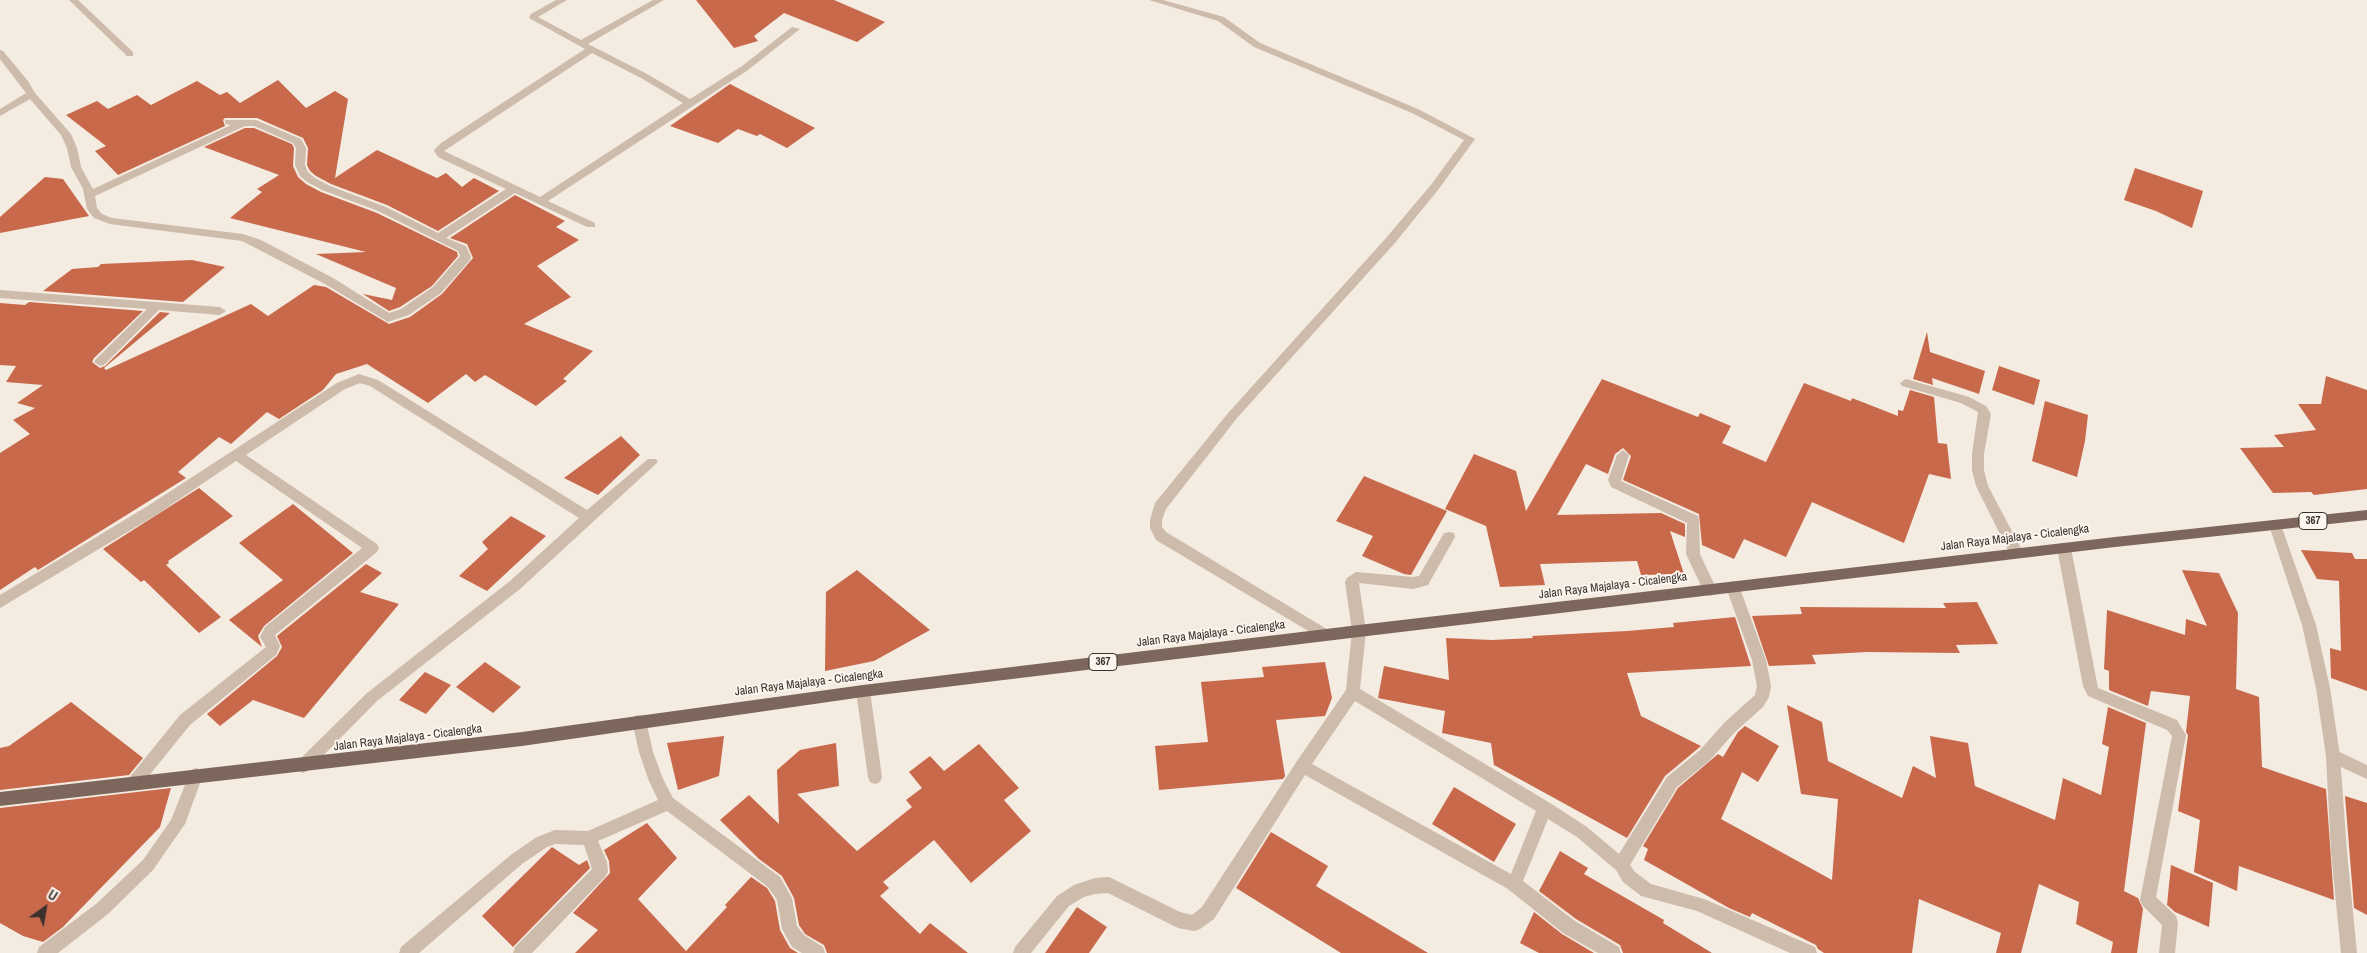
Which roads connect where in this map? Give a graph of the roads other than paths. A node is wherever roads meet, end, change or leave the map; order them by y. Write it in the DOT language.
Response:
graph roads {
  1 [pos="73,0"];
  2 [pos="563,0"];
  3 [pos="660,0"];
  4 [pos="1153,0"];
  5 [pos="794,29"];
  6 [pos="586,47"];
  7 [pos="0,54"];
  8 [pos="130,54"];
  9 [pos="31,94"];
  10 [pos="690,103"];
  11 [pos="0,113"];
  12 [pos="228,122"];
  13 [pos="247,122"];
  14 [pos="514,189"];
  15 [pos="89,195"];
  16 [pos="541,201"];
  17 [pos="591,225"];
  18 [pos="438,238"];
  19 [pos="0,294"];
  20 [pos="156,306"];
  21 [pos="220,311"];
  22 [pos="100,362"];
  23 [pos="1906,383"];
  24 [pos="237,455"];
  25 [pos="1623,455"];
  26 [pos="652,462"];
  27 [pos="2367,515"];
  28 [pos="588,517"];
  29 [pos="2276,525"];
  30 [pos="1449,537"];
  31 [pos="2064,548"];
  32 [pos="2017,554"];
  33 [pos="1733,587"];
  34 [pos="1710,590"];
  35 [pos="0,602"];
  36 [pos="1359,631"];
  37 [pos="1325,635"];
  38 [pos="863,691"];
  39 [pos="1353,692"];
  40 [pos="639,721"];
  41 [pos="2333,756"];
  42 [pos="303,766"];
  43 [pos="1302,766"];
  44 [pos="2367,772"];
  45 [pos="196,775"];
  46 [pos="875,777"];
  47 [pos="134,783"];
  48 [pos="0,799"];
  49 [pos="668,803"];
  50 [pos="1545,808"];
  51 [pos="589,838"];
  52 [pos="1621,865"];
  53 [pos="1514,884"];
  54 [pos="45,953"];
  55 [pos="407,953"];
  56 [pos="521,953"];
  57 [pos="817,953"];
  58 [pos="1021,953"];
  59 [pos="1613,953"];
  60 [pos="1809,953"];
  61 [pos="2167,953"];
  62 [pos="2349,953"];
  1 -- 8 [label="street"];
  2 -- 6 [label="street"];
  3 -- 6 [label="street"];
  4 -- 37 [label="street"];
  5 -- 10 [label="street"];
  6 -- 10 [label="street"];
  6 -- 14 [label="street"];
  7 -- 9 [label="street"];
  9 -- 11 [label="street"];
  9 -- 15 [label="street"];
  10 -- 16 [label="street"];
  12 -- 13 [label="street"];
  13 -- 15 [label="street"];
  13 -- 18 [label="street"];
  14 -- 16 [label="street"];
  14 -- 18 [label="street"];
  15 -- 18 [label="street"];
  16 -- 17 [label="street"];
  19 -- 20 [label="street"];
  20 -- 21 [label="street"];
  20 -- 22 [label="street"];
  23 -- 32 [label="street"];
  24 -- 28 [label="street"];
  24 -- 35 [label="street"];
  24 -- 47 [label="street"];
  25 -- 34 [label="street"];
  26 -- 28 [label="street"];
  27 -- 29 [label="main road, Jalan Raya Majalaya - Cicalengka / 367"];
  28 -- 42 [label="street"];
  29 -- 31 [label="main road, Jalan Raya Majalaya - Cicalengka / 367"];
  29 -- 41 [label="street"];
  30 -- 36 [label="street"];
  31 -- 32 [label="main road, Jalan Raya Majalaya - Cicalengka / 367"];
  31 -- 61 [label="street"];
  32 -- 33 [label="main road, Jalan Raya Majalaya - Cicalengka / 367"];
  33 -- 34 [label="main road, Jalan Raya Majalaya - Cicalengka / 367"];
  33 -- 52 [label="street"];
  34 -- 36 [label="main road, Jalan Raya Majalaya - Cicalengka / 367"];
  36 -- 37 [label="main road, Jalan Raya Majalaya - Cicalengka / 367"];
  36 -- 39 [label="street"];
  37 -- 38 [label="main road, Jalan Raya Majalaya - Cicalengka / 367"];
  38 -- 40 [label="main road, Jalan Raya Majalaya - Cicalengka / 367"];
  38 -- 46 [label="street"];
  39 -- 43 [label="street"];
  39 -- 50 [label="street"];
  40 -- 42 [label="main road, Jalan Raya Majalaya - Cicalengka / 367"];
  40 -- 49 [label="street"];
  41 -- 44 [label="street"];
  41 -- 62 [label="street"];
  42 -- 45 [label="main road, Jalan Raya Majalaya - Cicalengka / 367"];
  43 -- 53 [label="street"];
  43 -- 58 [label="street"];
  45 -- 47 [label="main road, Jalan Raya Majalaya - Cicalengka / 367"];
  45 -- 54 [label="street"];
  47 -- 48 [label="main road, Jalan Raya Majalaya - Cicalengka / 367"];
  49 -- 51 [label="street"];
  49 -- 57 [label="street"];
  50 -- 52 [label="street"];
  50 -- 53 [label="street"];
  51 -- 55 [label="street"];
  51 -- 56 [label="street"];
  52 -- 60 [label="street"];
  53 -- 59 [label="street"];
}
